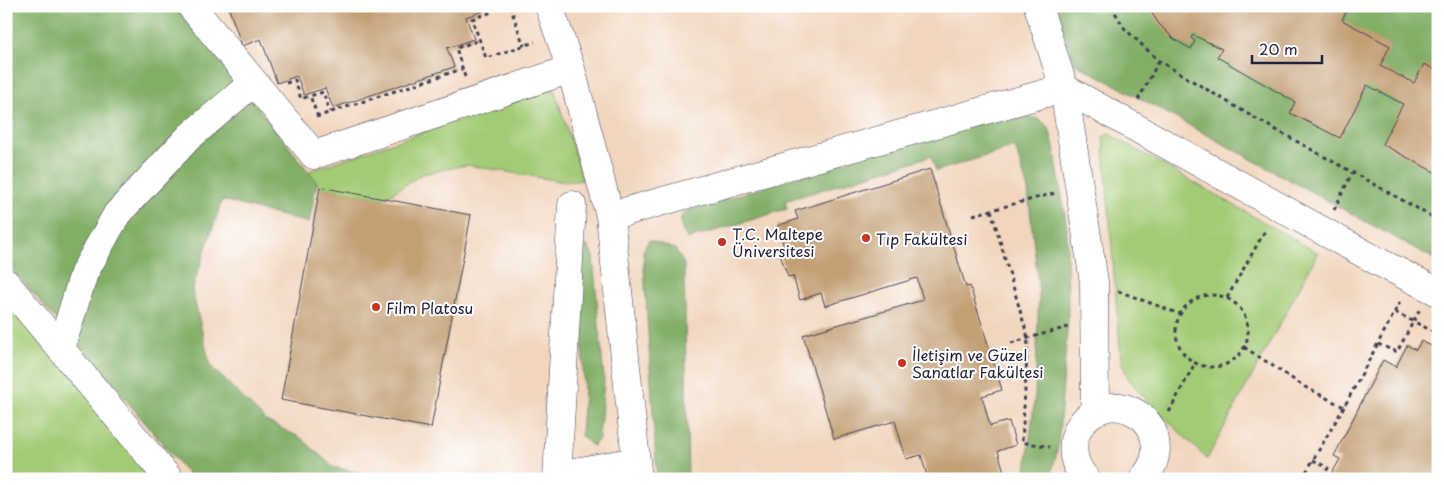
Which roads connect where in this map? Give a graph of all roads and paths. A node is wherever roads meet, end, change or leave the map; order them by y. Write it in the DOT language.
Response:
graph roads {
  1 [pos="191,6"];
  2 [pos="490,6"];
  3 [pos="510,6"];
  4 [pos="549,6"];
  5 [pos="1038,6"];
  6 [pos="1111,6"];
  7 [pos="480,40"];
  8 [pos="524,46"];
  9 [pos="1158,61"];
  10 [pos="462,68"];
  11 [pos="561,72"];
  12 [pos="254,82"];
  13 [pos="1064,88"];
  14 [pos="473,102"];
  15 [pos="330,112"];
  16 [pos="318,117"];
  17 [pos="1126,122"];
  18 [pos="290,126"];
  19 [pos="1352,172"];
  20 [pos="1079,186"];
  21 [pos="572,205"];
  22 [pos="1279,206"];
  23 [pos="992,210"];
  24 [pos="610,216"];
  25 [pos="973,216"];
  26 [pos="1438,220"];
  27 [pos="1324,231"];
  28 [pos="1094,282"];
  29 [pos="6,283"];
  30 [pos="1427,286"];
  31 [pos="1227,298"];
  32 [pos="1395,312"];
  33 [pos="1180,314"];
  34 [pos="1094,320"];
  35 [pos="1414,321"];
  36 [pos="1438,334"];
  37 [pos="1028,338"];
  38 [pos="1011,343"];
  39 [pos="1378,344"];
  40 [pos="1244,347"];
  41 [pos="61,348"];
  42 [pos="1344,407"];
  43 [pos="1095,411"];
  44 [pos="1073,451"];
  45 [pos="1313,460"];
  46 [pos="637,470"];
  47 [pos="604,473"];
  48 [pos="1154,476"];
  49 [pos="557,477"];
  50 [pos="169,479"];
  51 [pos="1086,479"];
  52 [pos="1302,479"];
  53 [pos="1322,479"];
  1 -- 12 [label="street"];
  2 -- 7 [label="path"];
  3 -- 8 [label="path"];
  4 -- 11 [label="street"];
  5 -- 13 [label="street"];
  6 -- 9 [label="path"];
  7 -- 8 [label="path"];
  7 -- 10 [label="path"];
  8 -- 11 [label="path"];
  9 -- 17 [label="path"];
  9 -- 19 [label="path"];
  10 -- 14 [label="path"];
  10 -- 15 [label="path"];
  11 -- 14 [label="street"];
  11 -- 24 [label="street"];
  12 -- 18 [label="street"];
  12 -- 41 [label="street"];
  13 -- 17 [label="street"];
  13 -- 20 [label="street"];
  13 -- 24 [label="street"];
  14 -- 18 [label="street"];
  15 -- 16 [label="path"];
  15 -- 16 [label="path"];
  16 -- 18 [label="path"];
  17 -- 22 [label="street"];
  19 -- 26 [label="path"];
  19 -- 27 [label="path"];
  20 -- 23 [label="path"];
  20 -- 28 [label="street"];
  21 -- 49 [label="street"];
  22 -- 27 [label="street"];
  22 -- 31 [label="path"];
  23 -- 25 [label="path"];
  23 -- 37 [label="path"];
  24 -- 46 [label="street"];
  27 -- 30 [label="street"];
  28 -- 33 [label="path"];
  28 -- 34 [label="street"];
  29 -- 41 [label="street"];
  30 -- 32 [label="path"];
  30 -- 35 [label="path"];
  31 -- 33 [label="path"];
  31 -- 40 [label="path"];
  32 -- 35 [label="path"];
  32 -- 39 [label="path"];
  33 -- 40 [label="path"];
  34 -- 37 [label="path"];
  34 -- 43 [label="street"];
  35 -- 36 [label="path"];
  35 -- 39 [label="path"];
  37 -- 38 [label="path"];
  37 -- 44 [label="path"];
  39 -- 42 [label="path"];
  40 -- 42 [label="path"];
  41 -- 50 [label="street"];
  42 -- 45 [label="path"];
  43 -- 44 [label="street"];
  43 -- 48 [label="street"];
  44 -- 51 [label="street"];
  45 -- 52 [label="path"];
  45 -- 53 [label="path"];
  46 -- 47 [label="street"];
  47 -- 49 [label="street"];
}
